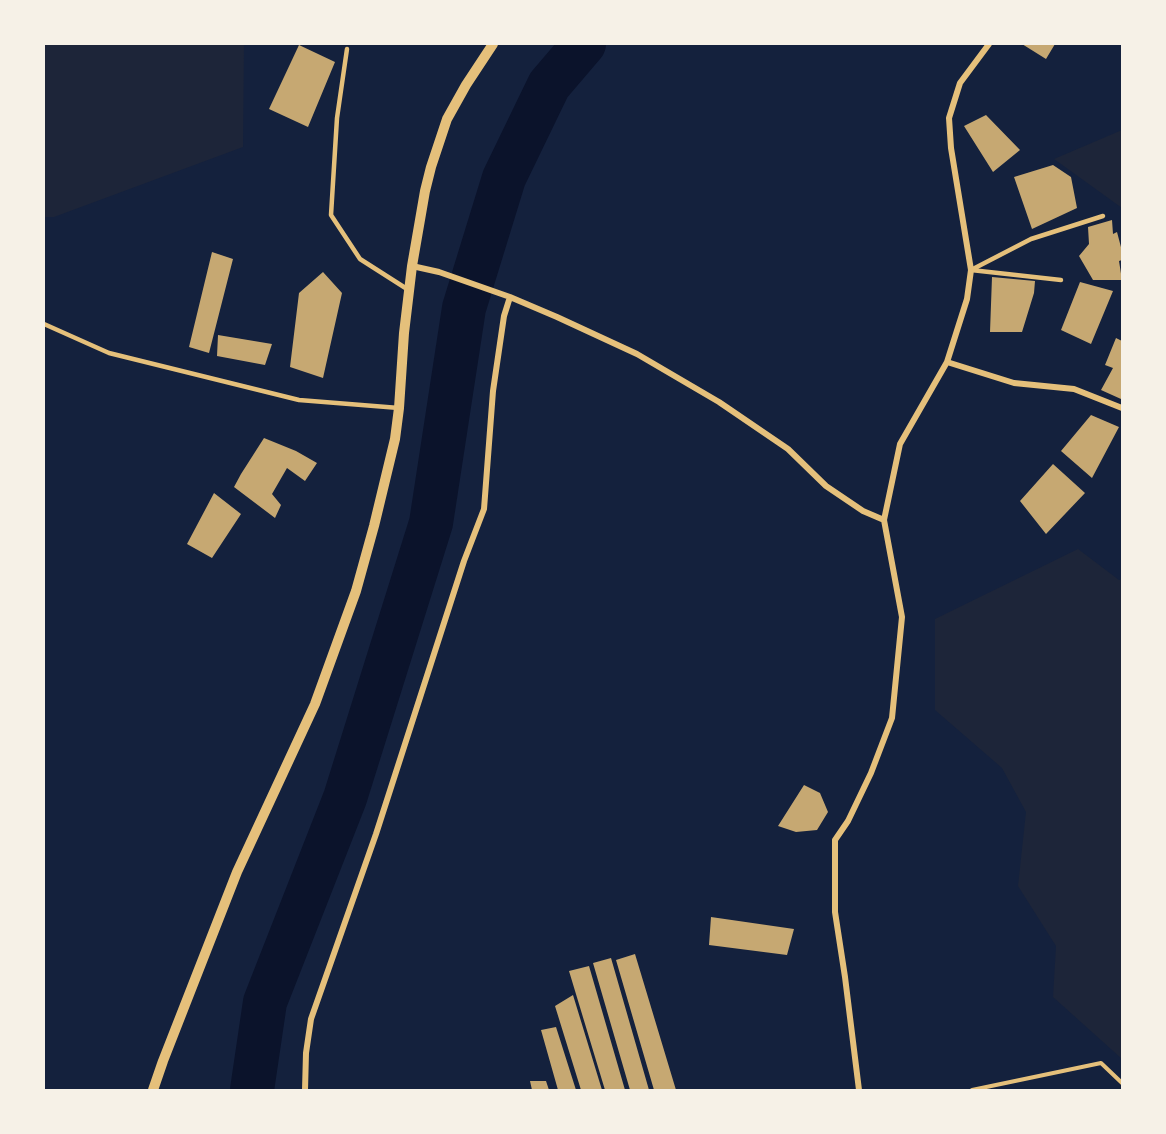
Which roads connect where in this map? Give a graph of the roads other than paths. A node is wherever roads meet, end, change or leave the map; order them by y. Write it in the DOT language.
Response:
graph roads {
  1 [pos="493,44"];
  2 [pos="989,44"];
  3 [pos="347,50"];
  4 [pos="1103,216"];
  5 [pos="412,266"];
  6 [pos="971,270"];
  7 [pos="1061,280"];
  8 [pos="410,290"];
  9 [pos="510,297"];
  10 [pos="44,324"];
  11 [pos="947,362"];
  12 [pos="399,408"];
  13 [pos="1122,408"];
  14 [pos="884,520"];
  15 [pos="153,1090"];
  16 [pos="305,1090"];
  17 [pos="859,1090"];
  1 -- 5 [label="street"];
  2 -- 6 [label="street"];
  3 -- 8 [label="lane"];
  4 -- 6 [label="lane"];
  5 -- 8 [label="street"];
  5 -- 9 [label="street"];
  6 -- 7 [label="lane"];
  6 -- 11 [label="street"];
  8 -- 12 [label="street"];
  9 -- 14 [label="street"];
  9 -- 16 [label="street"];
  10 -- 12 [label="lane"];
  11 -- 13 [label="street"];
  11 -- 14 [label="street"];
  12 -- 15 [label="street"];
  14 -- 17 [label="street"];
}
